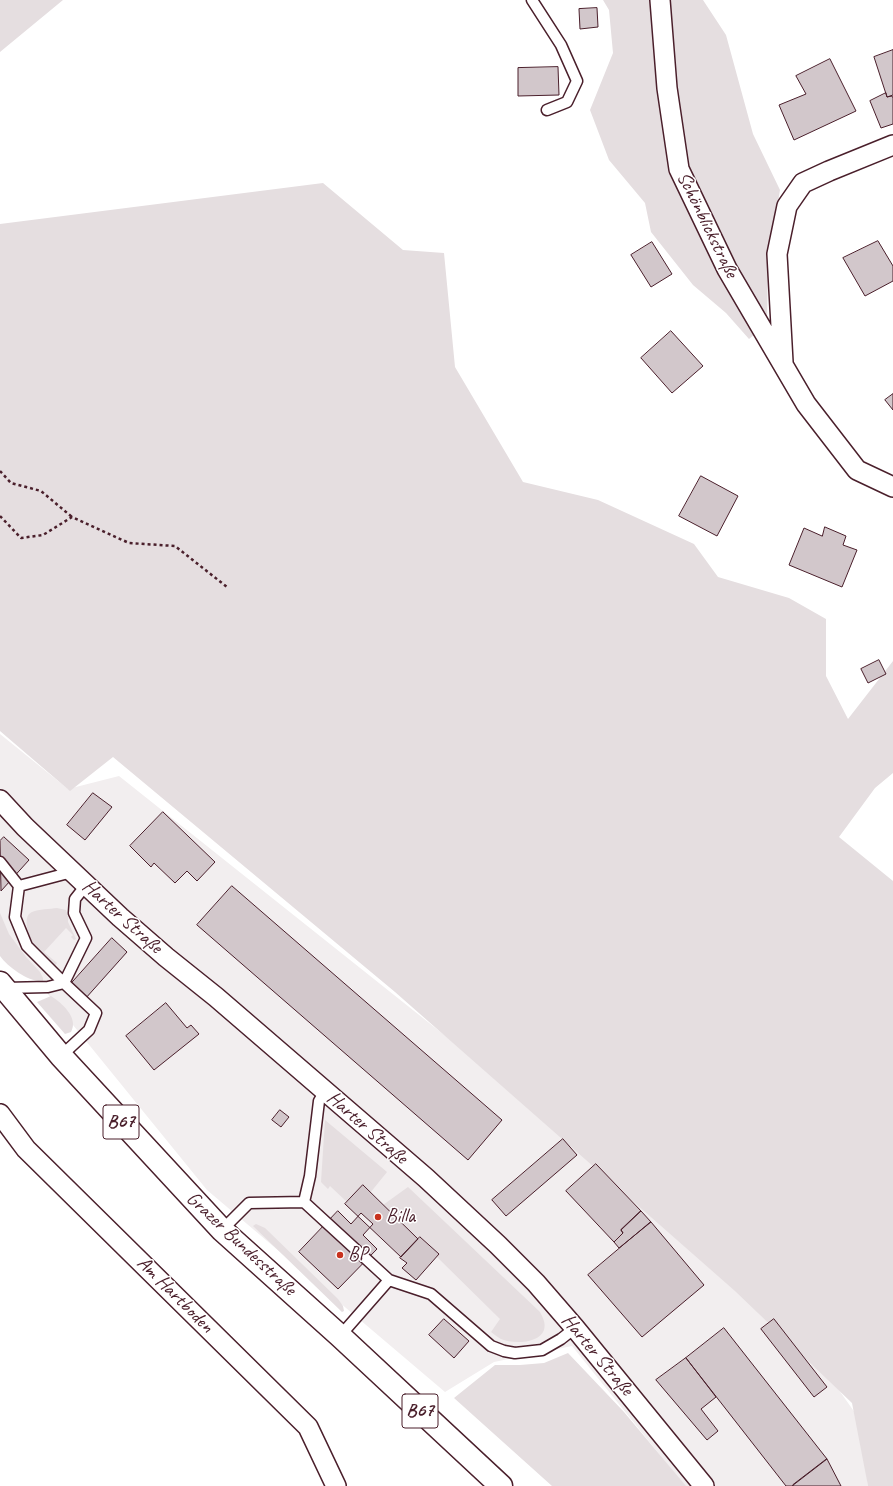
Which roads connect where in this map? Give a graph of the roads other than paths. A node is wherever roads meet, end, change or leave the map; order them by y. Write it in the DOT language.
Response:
graph roads {
  1 [pos="532,0"];
  2 [pos="660,0"];
  3 [pos="547,110"];
  4 [pos="893,145"];
  5 [pos="783,365"];
  6 [pos="893,487"];
  7 [pos="1,802"];
  8 [pos="0,862"];
  9 [pos="72,872"];
  10 [pos="86,885"];
  11 [pos="19,886"];
  12 [pos="64,983"];
  13 [pos="2,986"];
  14 [pos="61,1056"];
  15 [pos="325,1091"];
  16 [pos="0,1114"];
  17 [pos="304,1202"];
  18 [pos="222,1230"];
  19 [pos="389,1280"];
  20 [pos="575,1328"];
  21 [pos="340,1336"];
  22 [pos="336,1486"];
  23 [pos="501,1486"];
  24 [pos="704,1486"];
  1 -- 3 [label="lane"];
  2 -- 5 [label="street, Schönblickstraße"];
  4 -- 5 [label="street, Schönblickstraße"];
  5 -- 6 [label="street, Schönblickstraße"];
  7 -- 9 [label="street, Harter Straße"];
  8 -- 11 [label="lane"];
  9 -- 10 [label="street, Harter Straße"];
  9 -- 11 [label="lane"];
  10 -- 12 [label="lane"];
  10 -- 15 [label="street, Harter Straße"];
  11 -- 12 [label="lane"];
  12 -- 13 [label="lane"];
  12 -- 14 [label="lane"];
  13 -- 14 [label="main road, Grazer Bundesstraße / B67"];
  14 -- 18 [label="main road, Grazer Bundesstraße / B67"];
  15 -- 17 [label="lane"];
  15 -- 20 [label="street, Harter Straße"];
  16 -- 22 [label="street, Am Hartboden"];
  17 -- 18 [label="lane"];
  17 -- 19 [label="lane"];
  18 -- 21 [label="main road, Grazer Bundesstraße / B67"];
  19 -- 20 [label="lane"];
  19 -- 21 [label="lane"];
  20 -- 24 [label="street, Harter Straße"];
  21 -- 23 [label="main road, Grazer Bundesstraße / B67"];
}
